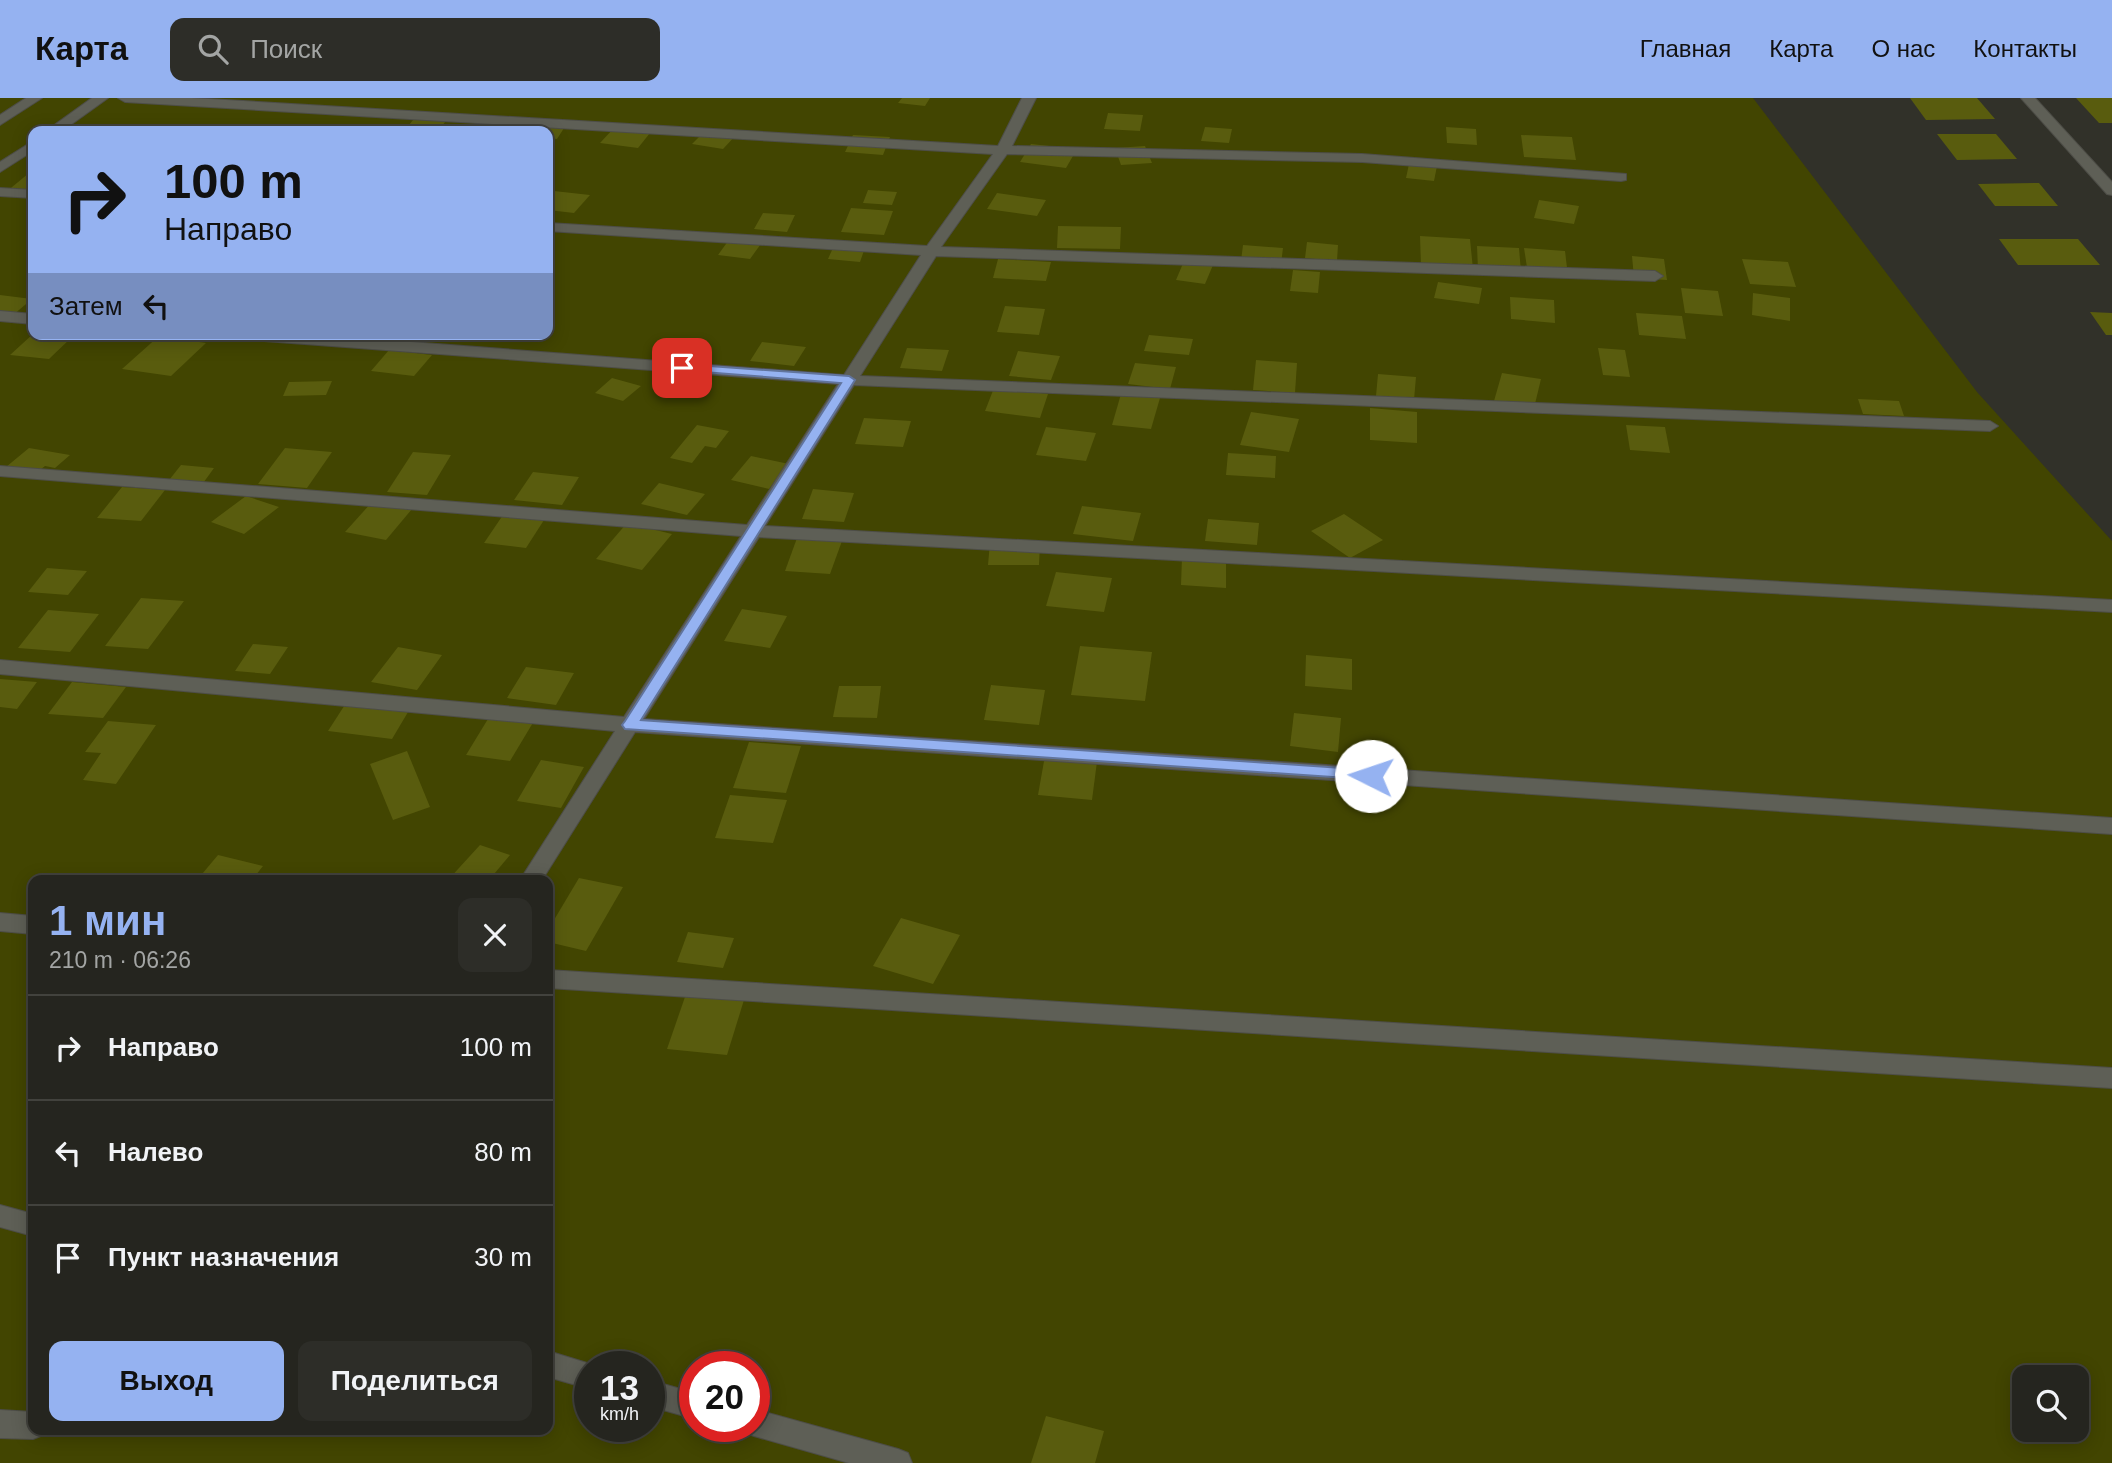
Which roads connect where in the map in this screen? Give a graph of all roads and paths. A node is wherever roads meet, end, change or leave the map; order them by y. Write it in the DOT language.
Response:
graph roads {
  1 [pos="35,98"];
  2 [pos="101,98"];
  3 [pos="125,98"];
  4 [pos="1029,98"];
  5 [pos="2028,98"];
  6 [pos="0,121"];
  7 [pos="60,126"];
  8 [pos="28,148"];
  9 [pos="1003,150"];
  10 [pos="0,168"];
  11 [pos="1621,177"];
  12 [pos="2112,191"];
  13 [pos="0,192"];
  14 [pos="28,194"];
  15 [pos="553,227"];
  16 [pos="931,251"];
  17 [pos="1655,276"];
  18 [pos="0,316"];
  19 [pos="28,319"];
  20 [pos="319,340"];
  21 [pos="849,380"];
  22 [pos="1990,426"];
  23 [pos="0,471"];
  24 [pos="754,531"];
  25 [pos="2112,606"];
  26 [pos="0,667"];
  27 [pos="630,725"];
  28 [pos="2112,826"];
  29 [pos="534,875"];
  30 [pos="0,922"];
  31 [pos="28,925"];
  32 [pos="553,979"];
  33 [pos="2112,1079"];
  34 [pos="0,1216"];
  35 [pos="28,1224"];
  36 [pos="553,1365"];
  37 [pos="574,1371"];
  38 [pos="0,1424"];
  39 [pos="28,1425"];
  40 [pos="770,1427"];
  41 [pos="898,1463"];
  1 -- 6 [label="street"];
  2 -- 7 [label="street"];
  3 -- 9 [label="street"];
  4 -- 9 [label="street"];
  5 -- 12 [label="street"];
  8 -- 10 [label="street"];
  9 -- 11 [label="street"];
  9 -- 16 [label="street"];
  13 -- 14 [label="street"];
  15 -- 16 [label="street"];
  16 -- 17 [label="street"];
  16 -- 21 [label="street"];
  18 -- 19 [label="street"];
  20 -- 21 [label="street"];
  21 -- 22 [label="street"];
  21 -- 24 [label="street"];
  23 -- 24 [label="street"];
  24 -- 25 [label="street"];
  24 -- 27 [label="street"];
  26 -- 27 [label="street"];
  27 -- 28 [label="street"];
  27 -- 29 [label="street"];
  30 -- 31 [label="street"];
  32 -- 33 [label="street"];
  34 -- 35 [label="street"];
  36 -- 37 [label="street"];
  38 -- 39 [label="street"];
  40 -- 41 [label="street"];
}
